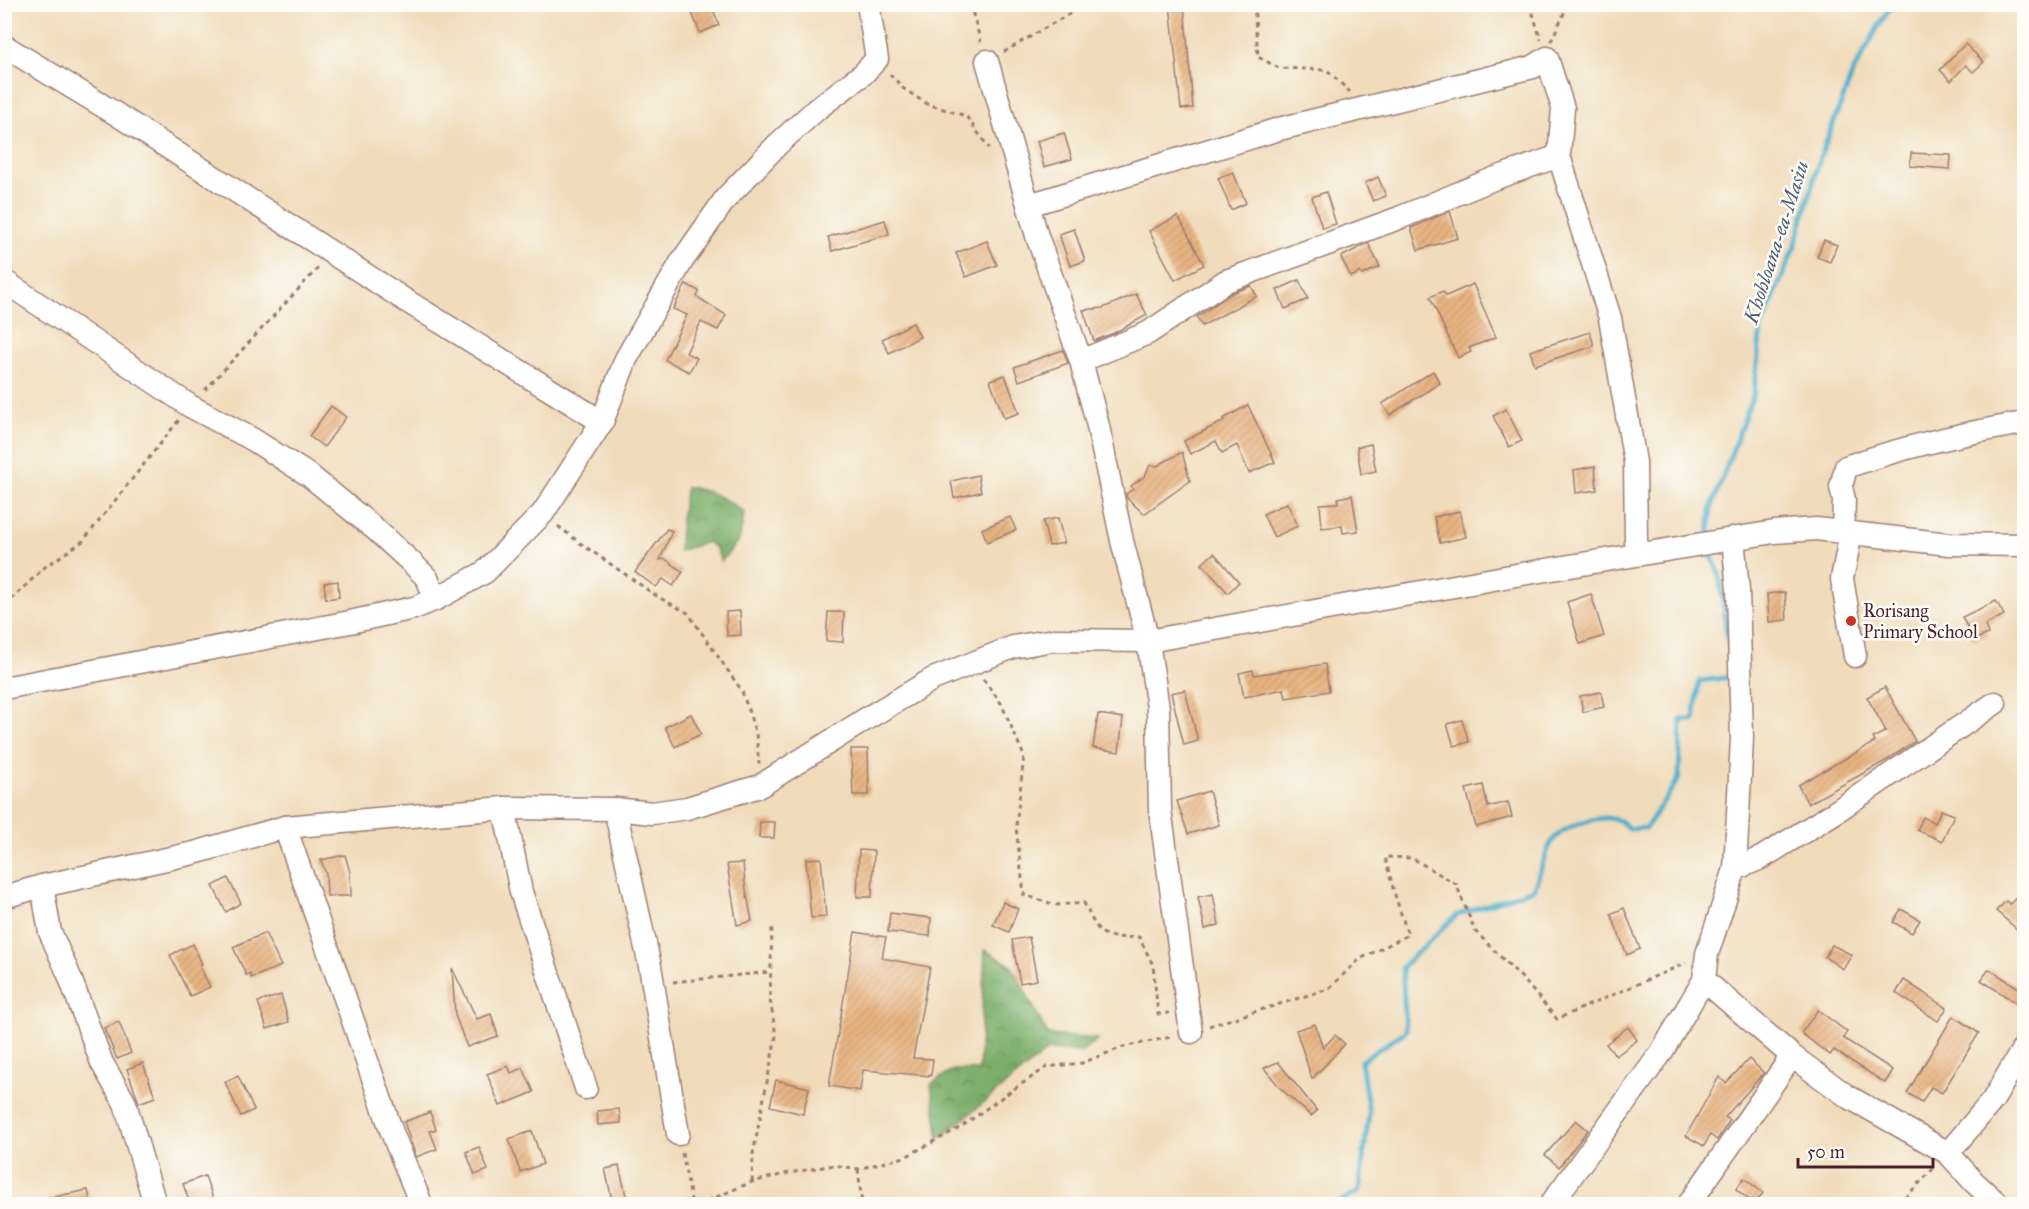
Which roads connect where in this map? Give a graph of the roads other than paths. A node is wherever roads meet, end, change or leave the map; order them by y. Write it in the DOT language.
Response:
graph roads {
  1 [pos="868,4"];
  2 [pos="4,45"];
  3 [pos="987,61"];
  4 [pos="1560,156"];
  5 [pos="1029,205"];
  6 [pos="4,281"];
  7 [pos="1081,361"];
  8 [pos="602,422"];
  9 [pos="2025,423"];
  10 [pos="1847,532"];
  11 [pos="1733,538"];
  12 [pos="2025,545"];
  13 [pos="1640,554"];
  14 [pos="436,599"];
  15 [pos="1148,641"];
  16 [pos="1855,656"];
  17 [pos="4,688"];
  18 [pos="1995,703"];
  19 [pos="504,808"];
  20 [pos="615,809"];
  21 [pos="285,827"];
  22 [pos="1735,869"];
  23 [pos="42,886"];
  24 [pos="4,897"];
  25 [pos="1704,980"];
  26 [pos="1190,1021"];
  27 [pos="2025,1047"];
  28 [pos="1792,1056"];
  29 [pos="586,1088"];
  30 [pos="678,1134"];
  31 [pos="1948,1153"];
  32 [pos="155,1204"];
  33 [pos="421,1204"];
  34 [pos="1551,1204"];
  35 [pos="1689,1204"];
  36 [pos="1998,1204"];
  1 -- 8 [label="street"];
  2 -- 8 [label="street"];
  3 -- 5 [label="street"];
  4 -- 5 [label="street"];
  4 -- 7 [label="street"];
  4 -- 13 [label="street"];
  5 -- 7 [label="street"];
  6 -- 14 [label="street"];
  7 -- 15 [label="street"];
  8 -- 14 [label="street"];
  9 -- 10 [label="street"];
  10 -- 11 [label="street"];
  10 -- 12 [label="street"];
  10 -- 16 [label="street"];
  11 -- 13 [label="street"];
  11 -- 22 [label="street"];
  13 -- 15 [label="street"];
  14 -- 17 [label="street"];
  15 -- 20 [label="street"];
  15 -- 26 [label="street"];
  18 -- 22 [label="street"];
  19 -- 20 [label="street"];
  19 -- 21 [label="street"];
  19 -- 29 [label="street"];
  20 -- 30 [label="street"];
  21 -- 23 [label="street"];
  21 -- 33 [label="street"];
  22 -- 25 [label="street"];
  23 -- 24 [label="street"];
  23 -- 32 [label="street"];
  25 -- 28 [label="street"];
  25 -- 34 [label="street"];
  27 -- 31 [label="street"];
  28 -- 31 [label="street"];
  28 -- 35 [label="street"];
  31 -- 36 [label="street"];
}
